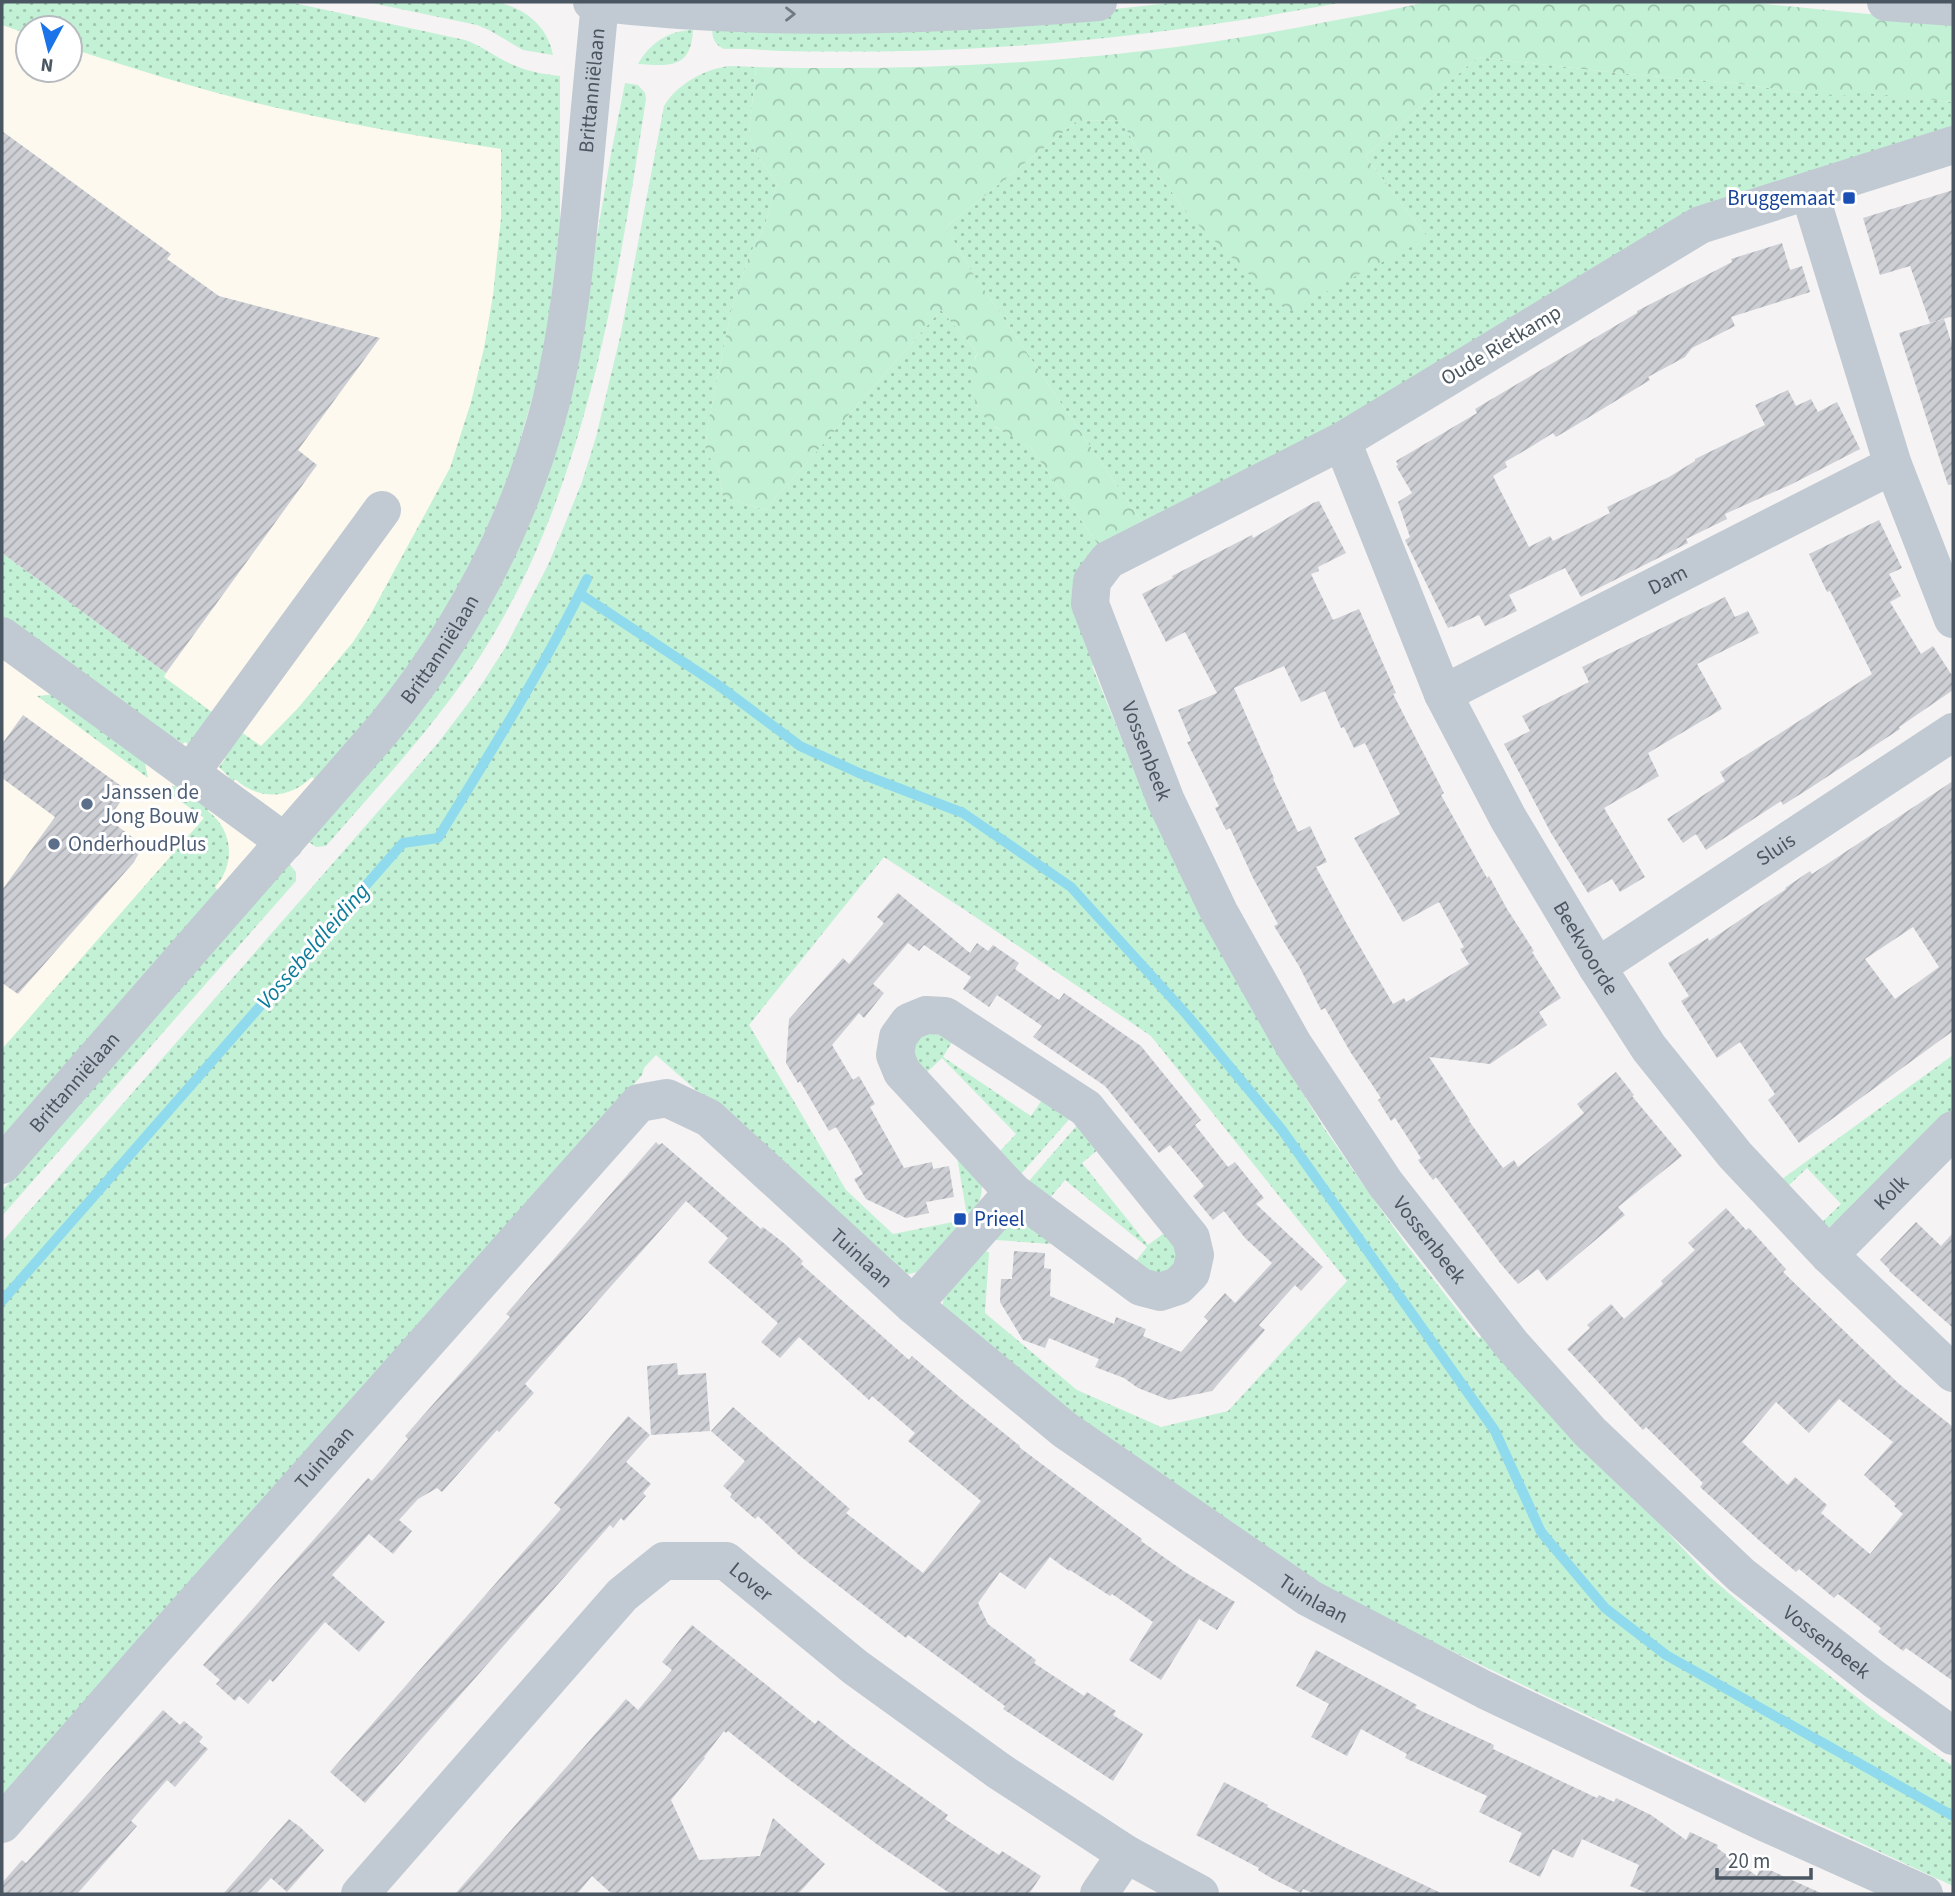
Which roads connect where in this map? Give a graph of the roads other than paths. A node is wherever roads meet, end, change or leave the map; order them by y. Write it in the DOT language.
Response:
graph roads {
  1 [pos="592,2"];
  2 [pos="600,2"];
  3 [pos="1098,2"];
  4 [pos="1886,2"];
  5 [pos="1953,7"];
  6 [pos="1953,145"];
  7 [pos="1809,191"];
  8 [pos="1342,441"];
  9 [pos="1893,465"];
  10 [pos="382,510"];
  11 [pos="1090,604"];
  12 [pos="1953,619"];
  13 [pos="2,636"];
  14 [pos="1443,694"];
  15 [pos="1953,732"];
  16 [pos="191,772"];
  17 [pos="285,842"];
  18 [pos="1597,967"];
  19 [pos="1953,1130"];
  20 [pos="2,1165"];
  21 [pos="1013,1192"];
  22 [pos="1829,1255"];
  23 [pos="913,1305"];
  24 [pos="1953,1373"];
  25 [pos="1953,1736"];
  26 [pos="2,1824"];
  27 [pos="1126,1854"];
  28 [pos="360,1894"];
  29 [pos="1099,1894"];
  30 [pos="1200,1894"];
  31 [pos="1924,1894"];
  1 -- 2 [label="street"];
  2 -- 3 [label="street, one-way"];
  2 -- 17 [label="street, Brittanniëlaan"];
  4 -- 5 [label="street"];
  6 -- 7 [label="street, Oude Rietkamp"];
  7 -- 8 [label="street, Oude Rietkamp"];
  7 -- 9 [label="street"];
  8 -- 11 [label="street, Oude Rietkamp"];
  8 -- 14 [label="street, Beekvoorde"];
  9 -- 12 [label="street"];
  9 -- 14 [label="street, Dam"];
  10 -- 16 [label="street"];
  11 -- 25 [label="street, Vossenbeek"];
  13 -- 16 [label="street"];
  14 -- 18 [label="street, Beekvoorde"];
  15 -- 18 [label="street, Sluis"];
  16 -- 17 [label="street"];
  17 -- 20 [label="street, Brittanniëlaan"];
  18 -- 22 [label="street, Beekvoorde"];
  19 -- 22 [label="street, Kolk"];
  21 -- 21 [label="street"];
  21 -- 23 [label="street"];
  22 -- 24 [label="street, Beekvoorde"];
  23 -- 26 [label="street, Tuinlaan"];
  23 -- 31 [label="street, Tuinlaan"];
  27 -- 28 [label="street, Lover"];
  27 -- 29 [label="street"];
  27 -- 30 [label="street, Lover"];
}
